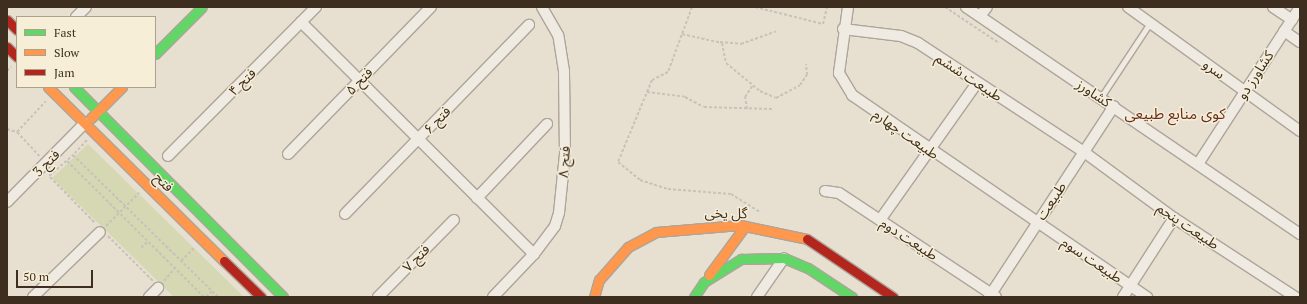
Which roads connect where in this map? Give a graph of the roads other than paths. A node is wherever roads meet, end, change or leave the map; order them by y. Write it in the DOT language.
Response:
graph roads {
  1 [pos="86,7"];
  2 [pos="202,7"];
  3 [pos="316,7"];
  4 [pos="431,7"];
  5 [pos="542,7"];
  6 [pos="848,7"];
  7 [pos="966,7"];
  8 [pos="987,7"];
  9 [pos="1128,7"];
  10 [pos="1273,7"];
  11 [pos="1300,7"];
  12 [pos="77,16"];
  13 [pos="980,16"];
  14 [pos="7,20"];
  15 [pos="1292,20"];
  16 [pos="301,22"];
  17 [pos="1150,23"];
  18 [pos="529,25"];
  19 [pos="16,29"];
  20 [pos="843,29"];
  21 [pos="1284,31"];
  22 [pos="1300,42"];
  23 [pos="7,47"];
  24 [pos="156,53"];
  25 [pos="16,56"];
  26 [pos="360,80"];
  27 [pos="977,83"];
  28 [pos="49,88"];
  29 [pos="75,88"];
  30 [pos="121,88"];
  31 [pos="1244,91"];
  32 [pos="1101,97"];
  33 [pos="1114,106"];
  34 [pos="98,112"];
  35 [pos="85,124"];
  36 [pos="548,124"];
  37 [pos="1300,131"];
  38 [pos="418,139"];
  39 [pos="929,151"];
  40 [pos="1084,152"];
  41 [pos="288,154"];
  42 [pos="168,156"];
  43 [pos="1198,164"];
  44 [pos="825,191"];
  45 [pos="477,198"];
  46 [pos="7,202"];
  47 [pos="345,214"];
  48 [pos="1174,218"];
  49 [pos="454,220"];
  50 [pos="880,220"];
  51 [pos="1038,223"];
  52 [pos="745,226"];
  53 [pos="100,232"];
  54 [pos="1300,234"];
  55 [pos="534,254"];
  56 [pos="784,258"];
  57 [pos="704,282"];
  58 [pos="1130,286"];
  59 [pos="158,288"];
  60 [pos="992,296"];
  61 [pos="33,297"];
  62 [pos="149,297"];
  63 [pos="261,297"];
  64 [pos="283,297"];
  65 [pos="378,297"];
  66 [pos="493,297"];
  67 [pos="594,297"];
  68 [pos="694,297"];
  69 [pos="757,297"];
  70 [pos="852,297"];
  71 [pos="893,297"];
  72 [pos="1123,297"];
  73 [pos="1147,297"];
  74 [pos="1295,297"];
  1 -- 12 [label="street"];
  2 -- 24 [label="street"];
  3 -- 16 [label="street, فتح ۴"];
  4 -- 26 [label="street, فتح ۵"];
  5 -- 55 [label="street, فتح ۸"];
  6 -- 20 [label="street, طبیعت چهارم"];
  7 -- 13 [label="street, کشاورز"];
  8 -- 13 [label="street"];
  9 -- 17 [label="street, سرو"];
  10 -- 15 [label="street"];
  11 -- 15 [label="street, کشاورز دو"];
  13 -- 32 [label="street, کشاورز"];
  14 -- 19 [label="street"];
  15 -- 21 [label="street, کشاورز دو"];
  16 -- 26 [label="street"];
  16 -- 42 [label="street, فتح ۴"];
  17 -- 31 [label="street, سرو"];
  17 -- 32 [label="lane"];
  18 -- 38 [label="street, فتح ۶"];
  20 -- 27 [label="street, طبیعت ششم"];
  20 -- 39 [label="street, طبیعت چهارم"];
  21 -- 22 [label="street"];
  21 -- 31 [label="street, کشاورز دو"];
  23 -- 25 [label="street"];
  26 -- 38 [label="street"];
  26 -- 41 [label="street, فتح ۵"];
  27 -- 39 [label="street"];
  27 -- 40 [label="street, طبیعت ششم"];
  28 -- 35 [label="street, فتح"];
  29 -- 34 [label="street, فتح"];
  30 -- 34 [label="street"];
  31 -- 37 [label="street, سرو"];
  31 -- 43 [label="street, کشاورز دو"];
  32 -- 33 [label="street, کشاورز"];
  33 -- 40 [label="street, طبیعت"];
  33 -- 43 [label="street, کشاورز"];
  34 -- 35 [label="street"];
  34 -- 64 [label="street, فتح"];
  35 -- 46 [label="street, فتح 3"];
  35 -- 63 [label="street, فتح"];
  36 -- 45 [label="street"];
  38 -- 45 [label="street"];
  38 -- 47 [label="street, فتح ۶"];
  39 -- 50 [label="street"];
  39 -- 51 [label="street, طبیعت چهارم"];
  40 -- 48 [label="street, طبیعت پنجم"];
  40 -- 51 [label="street, طبیعت"];
  43 -- 54 [label="street, کشاورز"];
  44 -- 50 [label="street, طبیعت دوم"];
  45 -- 55 [label="street"];
  48 -- 58 [label="street"];
  48 -- 74 [label="street, طبیعت پنجم"];
  49 -- 65 [label="street, فتح ۷"];
  50 -- 60 [label="street, طبیعت دوم"];
  51 -- 58 [label="street, طبیعت سوم"];
  51 -- 60 [label="street, طبیعت"];
  52 -- 57 [label="street"];
  52 -- 67 [label="street, گل یخی"];
  52 -- 71 [label="street, گل یخی"];
  53 -- 61 [label="street"];
  55 -- 66 [label="street, فتح ۸"];
  56 -- 57 [label="street"];
  56 -- 69 [label="street"];
  56 -- 70 [label="street"];
  57 -- 68 [label="street"];
  58 -- 72 [label="street"];
  58 -- 73 [label="street, طبیعت سوم"];
  59 -- 62 [label="street"];
}
